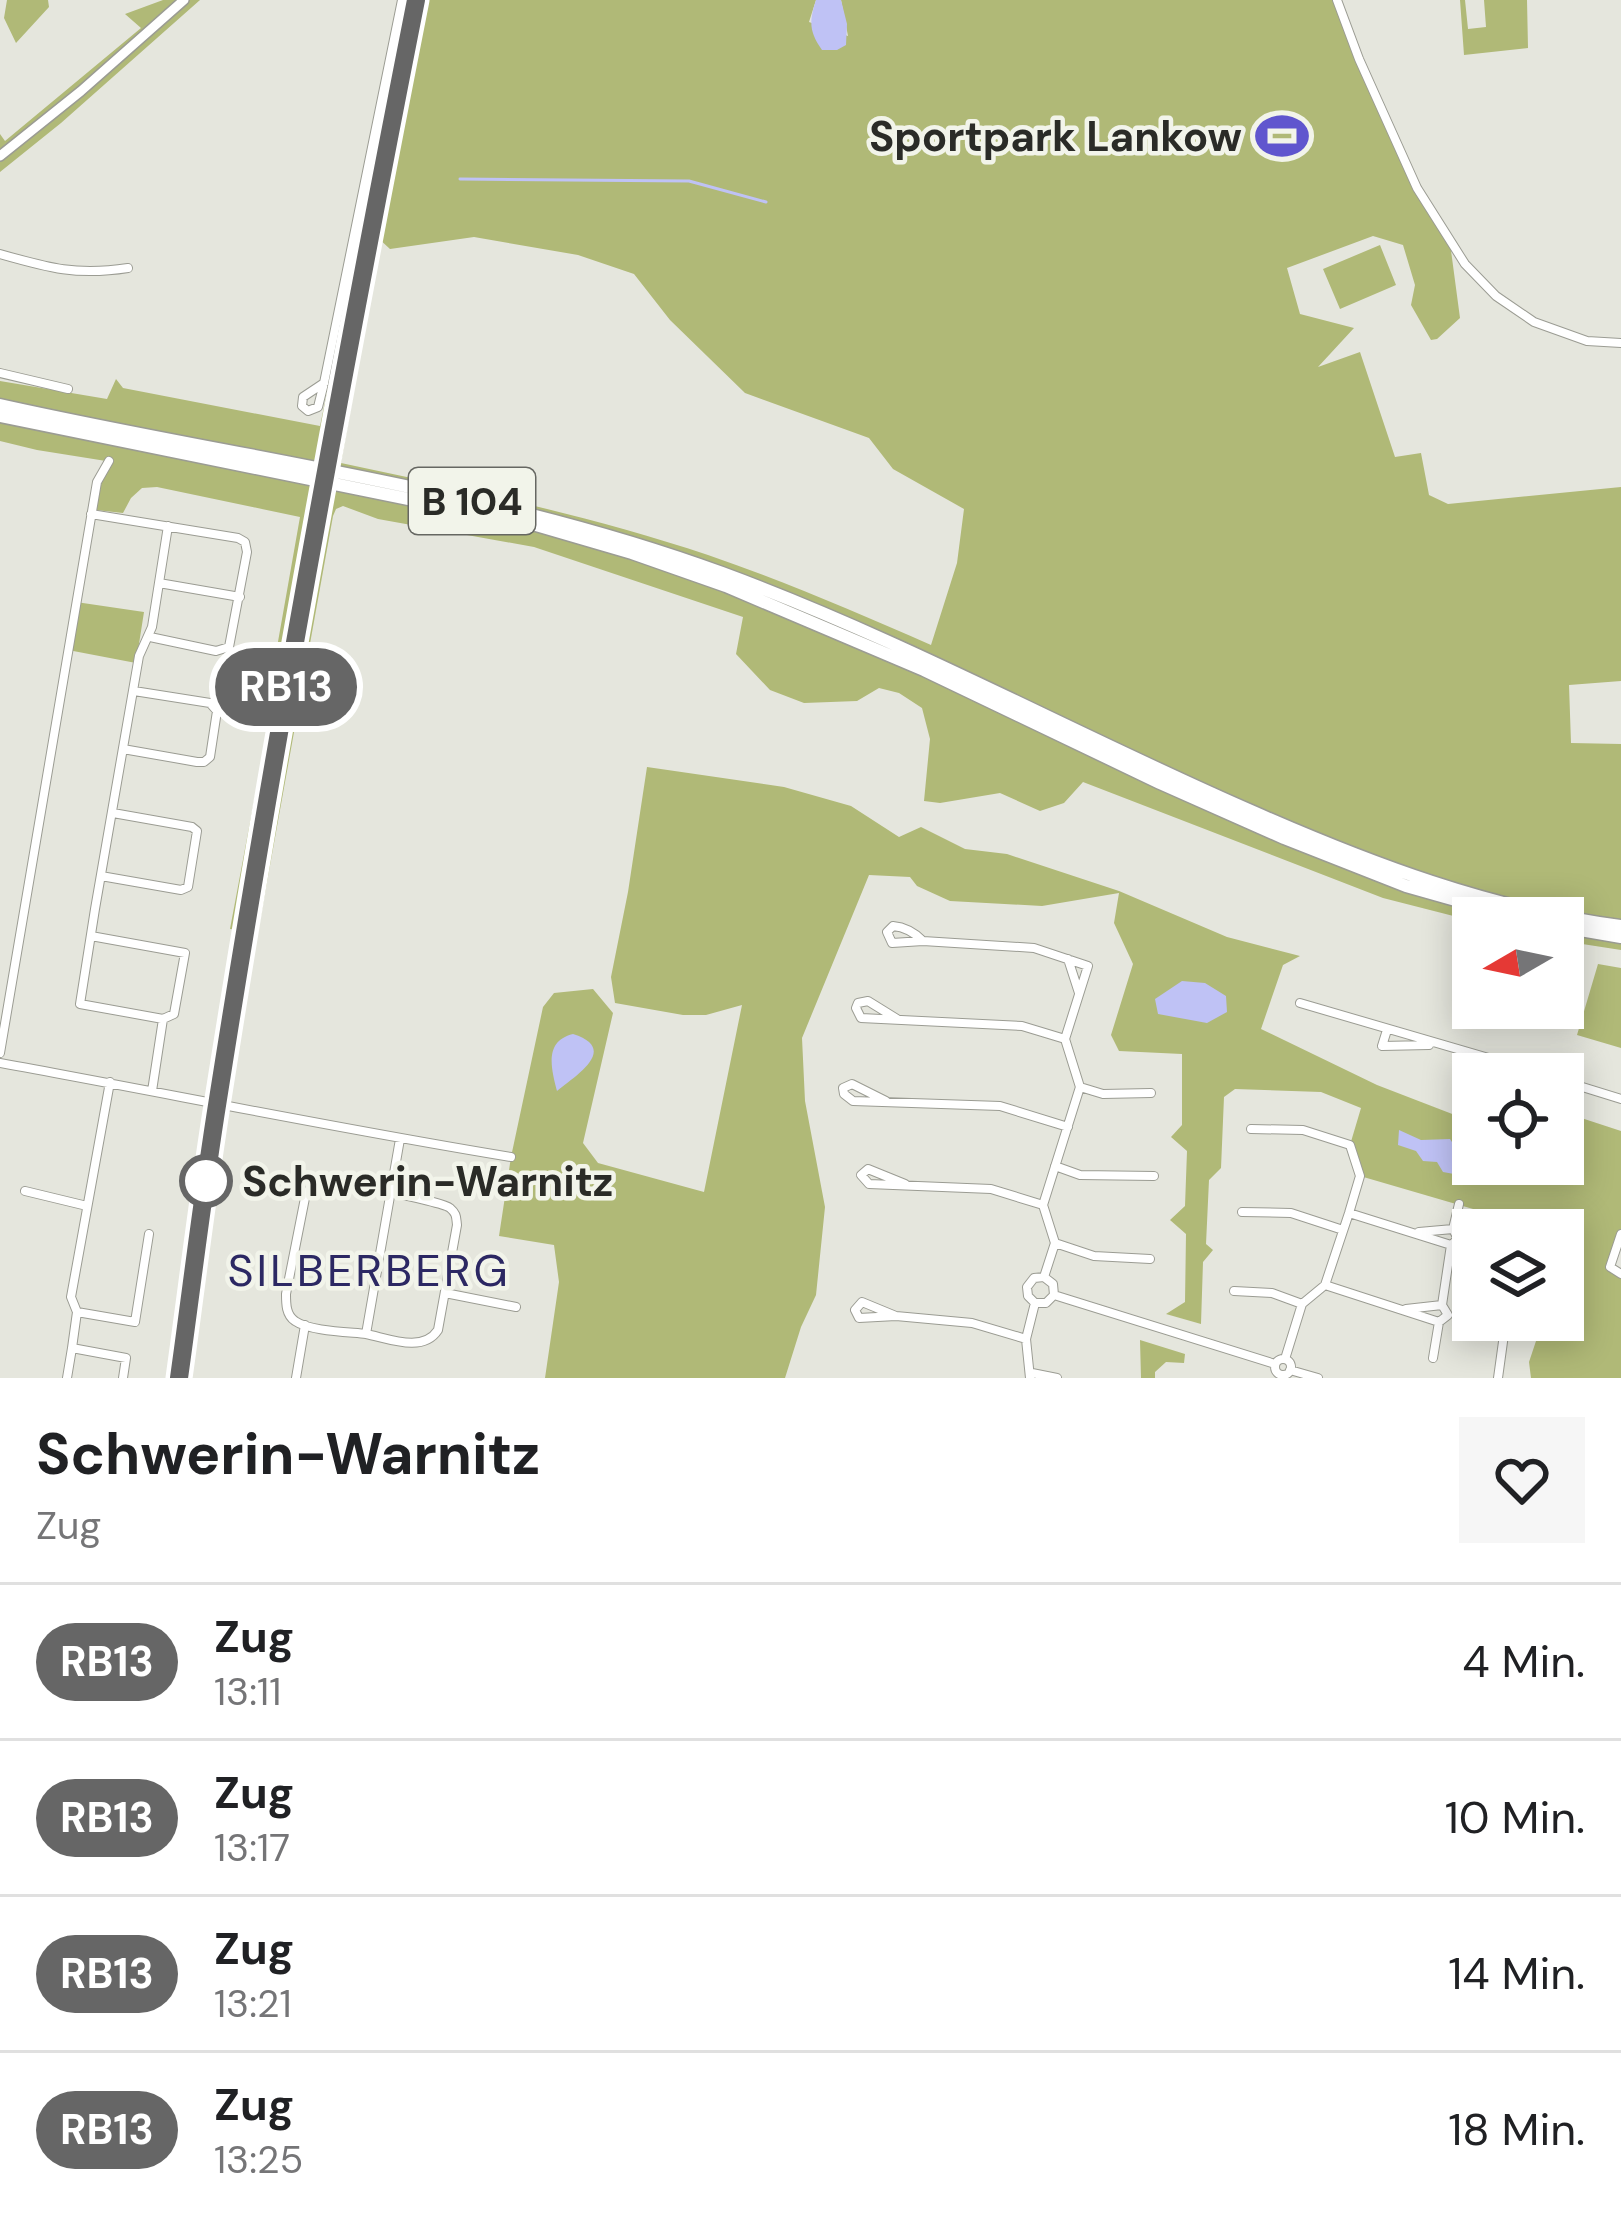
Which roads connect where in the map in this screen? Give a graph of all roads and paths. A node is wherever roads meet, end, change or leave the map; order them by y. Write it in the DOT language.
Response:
graph roads {
  1 [pos="184,0"];
  2 [pos="402,0"];
  3 [pos="1337,0"];
  4 [pos="0,156"];
  5 [pos="0,254"];
  6 [pos="128,268"];
  7 [pos="1621,343"];
  8 [pos="0,374"];
  9 [pos="324,383"];
  10 [pos="68,388"];
  11 [pos="0,405"];
  12 [pos="0,416"];
  13 [pos="109,461"];
  14 [pos="91,514"];
  15 [pos="168,526"];
  16 [pos="159,584"];
  17 [pos="240,597"];
  18 [pos="150,637"];
  19 [pos="930,667"];
  20 [pos="134,691"];
  21 [pos="123,749"];
  22 [pos="112,813"];
  23 [pos="101,876"];
  24 [pos="1480,897"];
  25 [pos="1452,899"];
  26 [pos="1584,918"];
  27 [pos="1621,923"];
  28 [pos="1584,928"];
  29 [pos="91,936"];
  30 [pos="1621,937"];
  31 [pos="923,941"];
  32 [pos="1068,959"];
  33 [pos="1080,994"];
  34 [pos="1300,1003"];
  35 [pos="164,1019"];
  36 [pos="897,1019"];
  37 [pos="1387,1030"];
  38 [pos="1065,1039"];
  39 [pos="1438,1045"];
  40 [pos="0,1053"];
  41 [pos="1467,1053"];
  42 [pos="0,1063"];
  43 [pos="110,1082"];
  44 [pos="1080,1087"];
  45 [pos="1584,1088"];
  46 [pos="152,1090"];
  47 [pos="1151,1094"];
  48 [pos="1621,1099"];
  49 [pos="886,1101"];
  50 [pos="1068,1127"];
  51 [pos="1251,1129"];
  52 [pos="400,1139"];
  53 [pos="511,1157"];
  54 [pos="1055,1166"];
  55 [pos="1154,1176"];
  56 [pos="905,1184"];
  57 [pos="25,1191"];
  58 [pos="390,1193"];
  59 [pos="1459,1204"];
  60 [pos="1043,1205"];
  61 [pos="87,1206"];
  62 [pos="1458,1209"];
  63 [pos="1242,1212"];
  64 [pos="1349,1213"];
  65 [pos="1452,1229"];
  66 [pos="1343,1230"];
  67 [pos="1414,1233"];
  68 [pos="149,1234"];
  69 [pos="1621,1234"];
  70 [pos="1054,1243"];
  71 [pos="1451,1245"];
  72 [pos="1150,1258"];
  73 [pos="1621,1274"];
  74 [pos="1044,1277"];
  75 [pos="1324,1285"];
  76 [pos="1234,1291"];
  77 [pos="445,1294"];
  78 [pos="1054,1294"];
  79 [pos="1035,1303"];
  80 [pos="1302,1304"];
  81 [pos="1442,1305"];
  82 [pos="516,1307"];
  83 [pos="1398,1309"];
  84 [pos="77,1312"];
  85 [pos="896,1316"];
  86 [pos="1439,1322"];
  87 [pos="304,1324"];
  88 [pos="366,1334"];
  89 [pos="1026,1339"];
  90 [pos="1503,1341"];
  91 [pos="72,1348"];
  92 [pos="1433,1358"];
  93 [pos="1280,1362"];
  94 [pos="1283,1374"];
  95 [pos="1031,1376"];
  96 [pos="67,1378"];
  97 [pos="123,1378"];
  98 [pos="296,1378"];
  99 [pos="1057,1378"];
  100 [pos="1318,1378"];
  101 [pos="1498,1378"];
  1 -- 4 [label="street"];
  2 -- 9 [label="street"];
  3 -- 7 [label="street"];
  5 -- 6 [label="street"];
  8 -- 10 [label="street"];
  11 -- 19 [label="highway, B 104"];
  12 -- 19 [label="highway, B 104"];
  13 -- 14 [label="street"];
  14 -- 15 [label="street"];
  14 -- 40 [label="street"];
  15 -- 16 [label="street"];
  15 -- 17 [label="street"];
  16 -- 17 [label="street"];
  16 -- 18 [label="street"];
  17 -- 18 [label="street"];
  18 -- 20 [label="street"];
  19 -- 24 [label="highway, B 104"];
  19 -- 25 [label="highway, B 104"];
  20 -- 21 [label="street"];
  20 -- 21 [label="street"];
  21 -- 22 [label="street"];
  22 -- 23 [label="street"];
  22 -- 23 [label="street"];
  23 -- 29 [label="street"];
  26 -- 27 [label="highway, B 104"];
  28 -- 30 [label="highway, B 104"];
  29 -- 35 [label="street"];
  29 -- 35 [label="street"];
  31 -- 32 [label="street"];
  32 -- 33 [label="street"];
  32 -- 33 [label="street"];
  33 -- 38 [label="street"];
  34 -- 37 [label="street"];
  35 -- 46 [label="street"];
  36 -- 36 [label="street"];
  36 -- 38 [label="street"];
  37 -- 39 [label="street"];
  37 -- 39 [label="street"];
  38 -- 44 [label="street"];
  39 -- 41 [label="street"];
  42 -- 43 [label="street"];
  43 -- 46 [label="street"];
  43 -- 61 [label="street"];
  44 -- 47 [label="street"];
  44 -- 50 [label="street"];
  45 -- 48 [label="street"];
  46 -- 52 [label="street"];
  49 -- 49 [label="street"];
  49 -- 50 [label="street"];
  50 -- 54 [label="street"];
  51 -- 64 [label="street"];
  52 -- 53 [label="street"];
  52 -- 58 [label="street"];
  54 -- 55 [label="street"];
  54 -- 60 [label="street"];
  56 -- 56 [label="street"];
  56 -- 60 [label="street"];
  57 -- 61 [label="street"];
  58 -- 77 [label="street"];
  58 -- 87 [label="street"];
  58 -- 88 [label="street"];
  59 -- 62 [label="street"];
  60 -- 70 [label="street"];
  61 -- 84 [label="street"];
  63 -- 66 [label="street"];
  64 -- 66 [label="street"];
  64 -- 67 [label="street"];
  65 -- 67 [label="street"];
  66 -- 75 [label="street"];
  67 -- 71 [label="street"];
  68 -- 84 [label="street"];
  69 -- 73 [label="street"];
  70 -- 72 [label="street"];
  70 -- 74 [label="street"];
  71 -- 81 [label="street"];
  74 -- 78 [label="street"];
  74 -- 79 [label="street"];
  75 -- 80 [label="street"];
  75 -- 83 [label="street"];
  76 -- 80 [label="street"];
  77 -- 82 [label="street"];
  77 -- 88 [label="street"];
  78 -- 79 [label="street"];
  78 -- 93 [label="street"];
  79 -- 89 [label="street"];
  80 -- 93 [label="street"];
  81 -- 83 [label="street"];
  81 -- 86 [label="street"];
  83 -- 86 [label="street"];
  84 -- 91 [label="street"];
  85 -- 89 [label="street"];
  86 -- 92 [label="street"];
  87 -- 88 [label="street"];
  87 -- 98 [label="street"];
  89 -- 95 [label="street"];
  90 -- 101 [label="street"];
  91 -- 96 [label="street"];
  91 -- 97 [label="street"];
  93 -- 94 [label="street"];
  94 -- 100 [label="street"];
  95 -- 99 [label="street"];
}
